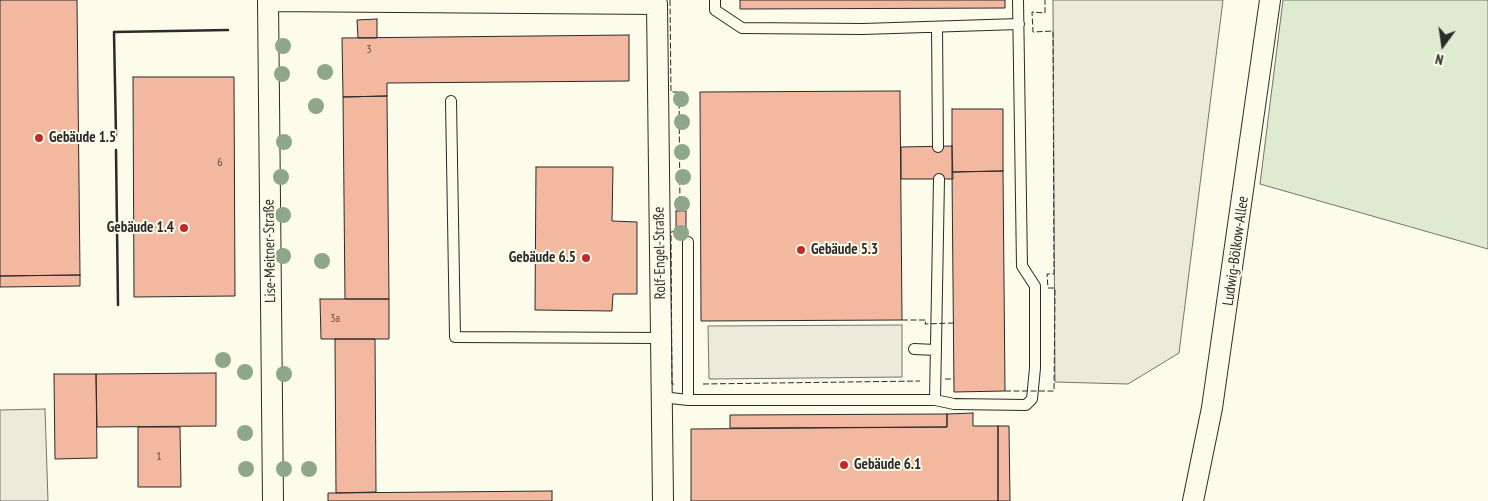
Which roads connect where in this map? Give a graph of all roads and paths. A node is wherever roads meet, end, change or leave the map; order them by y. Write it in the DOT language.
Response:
graph roads {
  1 [pos="1018,0"];
  2 [pos="1270,0"];
  3 [pos="268,1"];
  4 [pos="715,5"];
  5 [pos="1018,24"];
  6 [pos="937,27"];
  7 [pos="451,101"];
  8 [pos="938,147"];
  9 [pos="939,179"];
  10 [pos="688,242"];
  11 [pos="661,338"];
  12 [pos="914,350"];
  13 [pos="936,350"];
  14 [pos="662,396"];
  15 [pos="688,400"];
  16 [pos="934,400"];
  17 [pos="273,501"];
  18 [pos="663,501"];
  19 [pos="1193,501"];
  1 -- 5 [label="lane"];
  2 -- 19 [label="street, Ludwig-Bölkow-Allee"];
  3 -- 11 [label="street, Rolf-Engel-Straße"];
  3 -- 17 [label="street, Lise-Meitner-Straße"];
  4 -- 6 [label="lane"];
  5 -- 6 [label="lane"];
  5 -- 16 [label="lane"];
  6 -- 8 [label="lane"];
  7 -- 11 [label="lane"];
  9 -- 13 [label="lane"];
  10 -- 15 [label="lane"];
  11 -- 14 [label="street, Rolf-Engel-Straße"];
  12 -- 13 [label="lane"];
  13 -- 16 [label="lane"];
  14 -- 15 [label="lane"];
  14 -- 18 [label="street, Rolf-Engel-Straße"];
  15 -- 16 [label="lane"];
}
